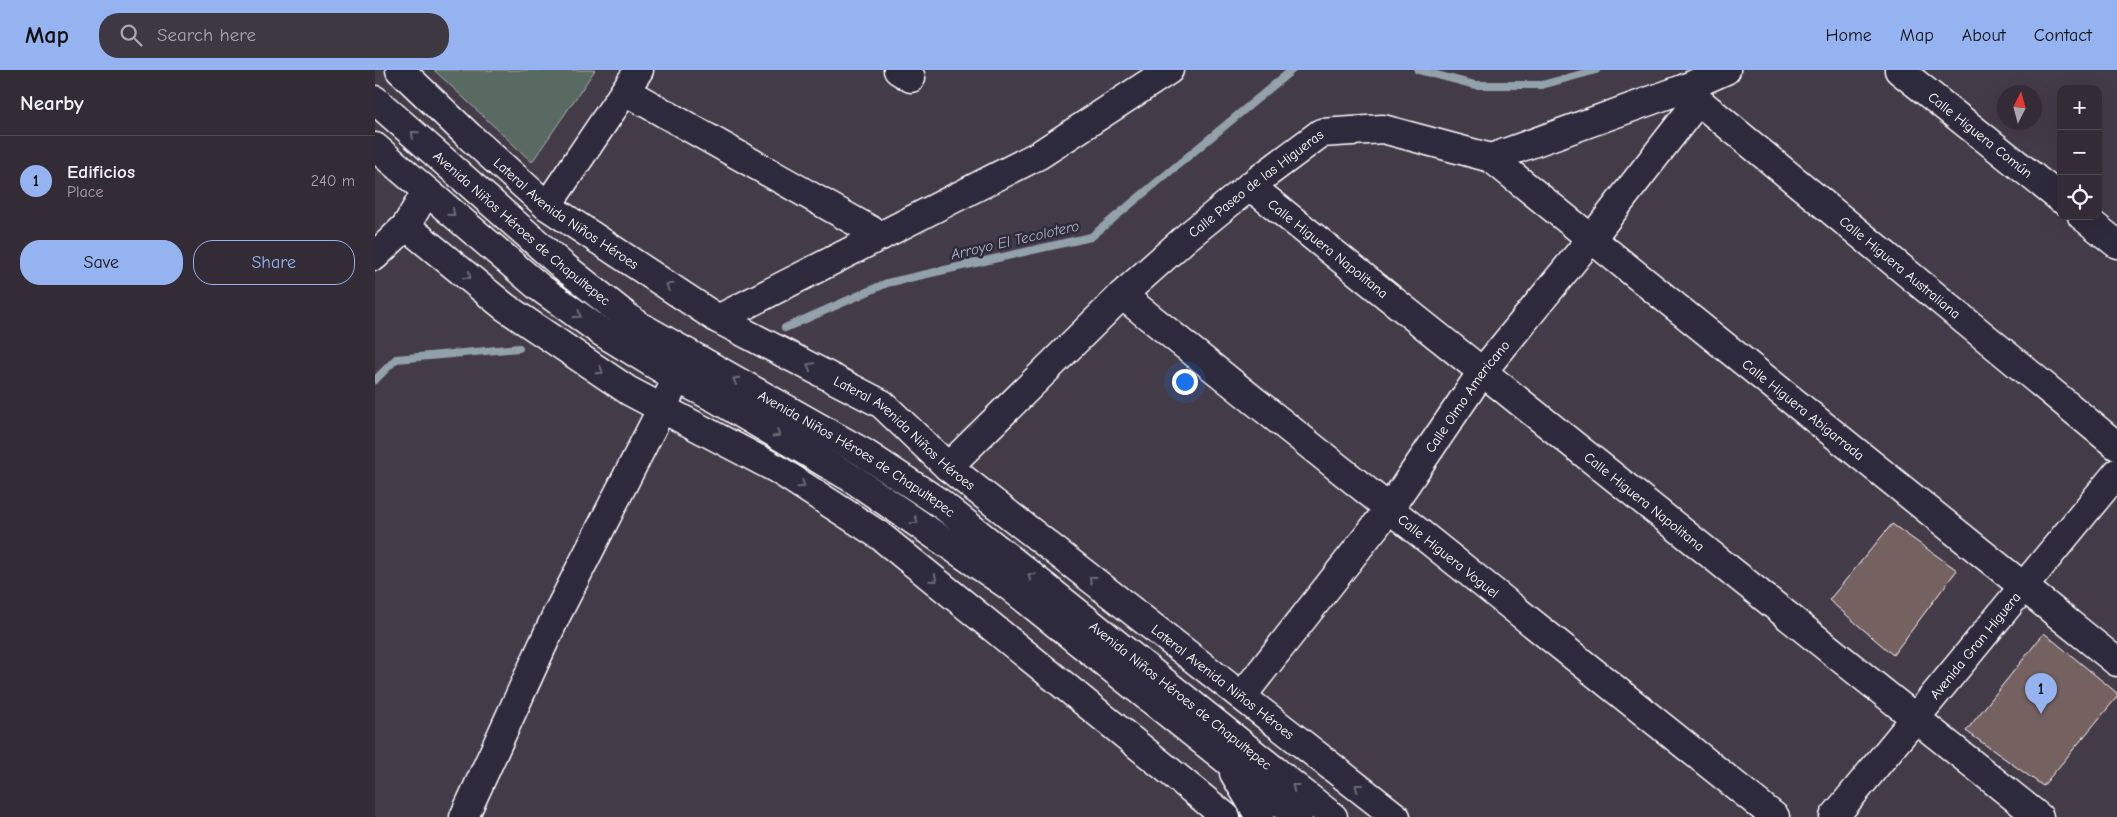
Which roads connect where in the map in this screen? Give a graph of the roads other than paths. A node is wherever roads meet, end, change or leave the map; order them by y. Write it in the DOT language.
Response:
graph roads {
  1 [pos="400,70"];
  2 [pos="1169,70"];
  3 [pos="1726,70"];
  4 [pos="1899,70"];
  5 [pos="632,81"];
  6 [pos="1691,95"];
  7 [pos="375,100"];
  8 [pos="375,147"];
  9 [pos="1491,158"];
  10 [pos="1250,186"];
  11 [pos="426,192"];
  12 [pos="2057,196"];
  13 [pos="547,206"];
  14 [pos="2087,220"];
  15 [pos="406,226"];
  16 [pos="881,236"];
  17 [pos="1591,239"];
  18 [pos="2117,244"];
  19 [pos="375,256"];
  20 [pos="1122,296"];
  21 [pos="718,319"];
  22 [pos="690,354"];
  23 [pos="1481,372"];
  24 [pos="677,378"];
  25 [pos="661,409"];
  26 [pos="2117,446"];
  27 [pos="948,467"];
  28 [pos="2117,473"];
  29 [pos="1389,509"];
  30 [pos="879,535"];
  31 [pos="1009,586"];
  32 [pos="2023,587"];
  33 [pos="1115,596"];
  34 [pos="2117,662"];
  35 [pos="1172,689"];
  36 [pos="1242,696"];
  37 [pos="1915,718"];
  38 [pos="1225,759"];
  39 [pos="464,817"];
  40 [pos="1226,817"];
  41 [pos="1260,817"];
  42 [pos="1298,817"];
  43 [pos="1333,817"];
  44 [pos="1396,817"];
  45 [pos="1775,817"];
  46 [pos="1834,817"];
  47 [pos="2039,817"];
  1 -- 13 [label="street, Lateral Avenida Niños Héroes"];
  2 -- 16 [label="street"];
  3 -- 6 [label="street"];
  4 -- 12 [label="street, Calle Higuera Común"];
  5 -- 13 [label="street"];
  5 -- 16 [label="street"];
  6 -- 9 [label="street"];
  6 -- 17 [label="street, Calle Olmo Americano"];
  6 -- 26 [label="street, Calle Higuera Australiana"];
  22 -- 7 [label="street, Avenida Niños Héroes de Chapultepec, one-way"];
  8 -- 11 [label="street, Avenida Niños Héroes de Chapultepec"];
  9 -- 10 [label="street, Calle Paseo de las Higueras"];
  9 -- 17 [label="street, Calle Higuera Abigarrada"];
  10 -- 20 [label="street, Calle Paseo de las Higueras"];
  10 -- 23 [label="street, Calle Higuera Napolitana"];
  11 -- 15 [label="street"];
  11 -- 24 [label="street, Avenida Niños Héroes de Chapultepec, one-way"];
  21 -- 13 [label="street, Lateral Avenida Niños Héroes, one-way"];
  14 -- 18 [label="street"];
  15 -- 19 [label="street"];
  15 -- 25 [label="street, one-way"];
  16 -- 21 [label="street"];
  17 -- 23 [label="street, Calle Olmo Americano"];
  17 -- 32 [label="street, Calle Higuera Abigarrada"];
  20 -- 27 [label="street, Calle Paseo de las Higueras"];
  20 -- 29 [label="street, Calle Higuera Voguel"];
  27 -- 21 [label="street, Lateral Avenida Niños Héroes, one-way"];
  22 -- 24 [label="street"];
  35 -- 22 [label="street, Avenida Niños Héroes de Chapultepec, one-way"];
  23 -- 29 [label="street, Calle Olmo Americano"];
  23 -- 37 [label="street, Calle Higuera Napolitana"];
  24 -- 25 [label="street"];
  24 -- 31 [label="street, Avenida Niños Héroes de Chapultepec, one-way"];
  25 -- 30 [label="street, one-way"];
  25 -- 39 [label="street"];
  33 -- 27 [label="street, Lateral Avenida Niños Héroes, one-way"];
  28 -- 32 [label="street, Avenida Gran Higuera"];
  29 -- 36 [label="street, Calle Olmo Americano"];
  29 -- 45 [label="street, Calle Higuera Voguel"];
  30 -- 31 [label="street"];
  30 -- 40 [label="street, one-way"];
  31 -- 38 [label="street, Avenida Niños Héroes de Chapultepec"];
  32 -- 34 [label="street, Calle Higuera Abigarrada"];
  32 -- 37 [label="street, Avenida Gran Higuera"];
  33 -- 35 [label="street"];
  33 -- 36 [label="street, Lateral Avenida Niños Héroes"];
  43 -- 35 [label="street, Avenida Niños Héroes de Chapultepec, one-way"];
  44 -- 36 [label="street, Lateral Avenida Niños Héroes, one-way"];
  37 -- 46 [label="street, Avenida Gran Higuera"];
  37 -- 47 [label="street, Calle Higuera Napolitana"];
  38 -- 41 [label="street"];
  38 -- 42 [label="street, Avenida Niños Héroes de Chapultepec"];
}
